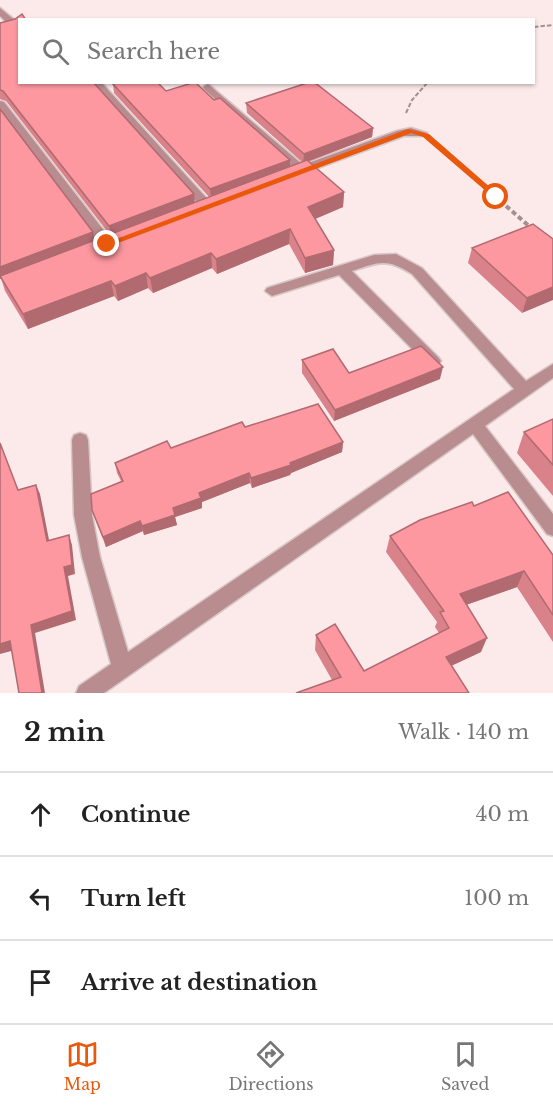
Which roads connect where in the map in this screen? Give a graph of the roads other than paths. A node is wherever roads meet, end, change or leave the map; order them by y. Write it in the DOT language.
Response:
graph roads {
  1 [pos="0,11"];
  2 [pos="17,23"];
  3 [pos="0,27"];
  4 [pos="97,84"];
  5 [pos="208,87"];
  6 [pos="0,104"];
  7 [pos="421,132"];
  8 [pos="301,170"];
  9 [pos="280,178"];
  10 [pos="206,206"];
  11 [pos="107,244"];
  12 [pos="343,270"];
  13 [pos="272,291"];
  14 [pos="438,365"];
  15 [pos="553,370"];
  16 [pos="524,389"];
  17 [pos="474,424"];
  18 [pos="80,440"];
  19 [pos="553,528"];
  20 [pos="122,668"];
  21 [pos="86,693"];
  1 -- 2 [label="street"];
  2 -- 3 [label="street"];
  4 -- 10 [label="street"];
  5 -- 8 [label="street"];
  6 -- 11 [label="street"];
  7 -- 8 [label="street"];
  8 -- 9 [label="street"];
  12 -- 13 [label="street"];
  12 -- 14 [label="street"];
  12 -- 16 [label="street"];
  15 -- 16 [label="street"];
  16 -- 17 [label="street"];
  17 -- 19 [label="street"];
  17 -- 20 [label="street"];
  18 -- 20 [label="street"];
  20 -- 21 [label="street"];
}
